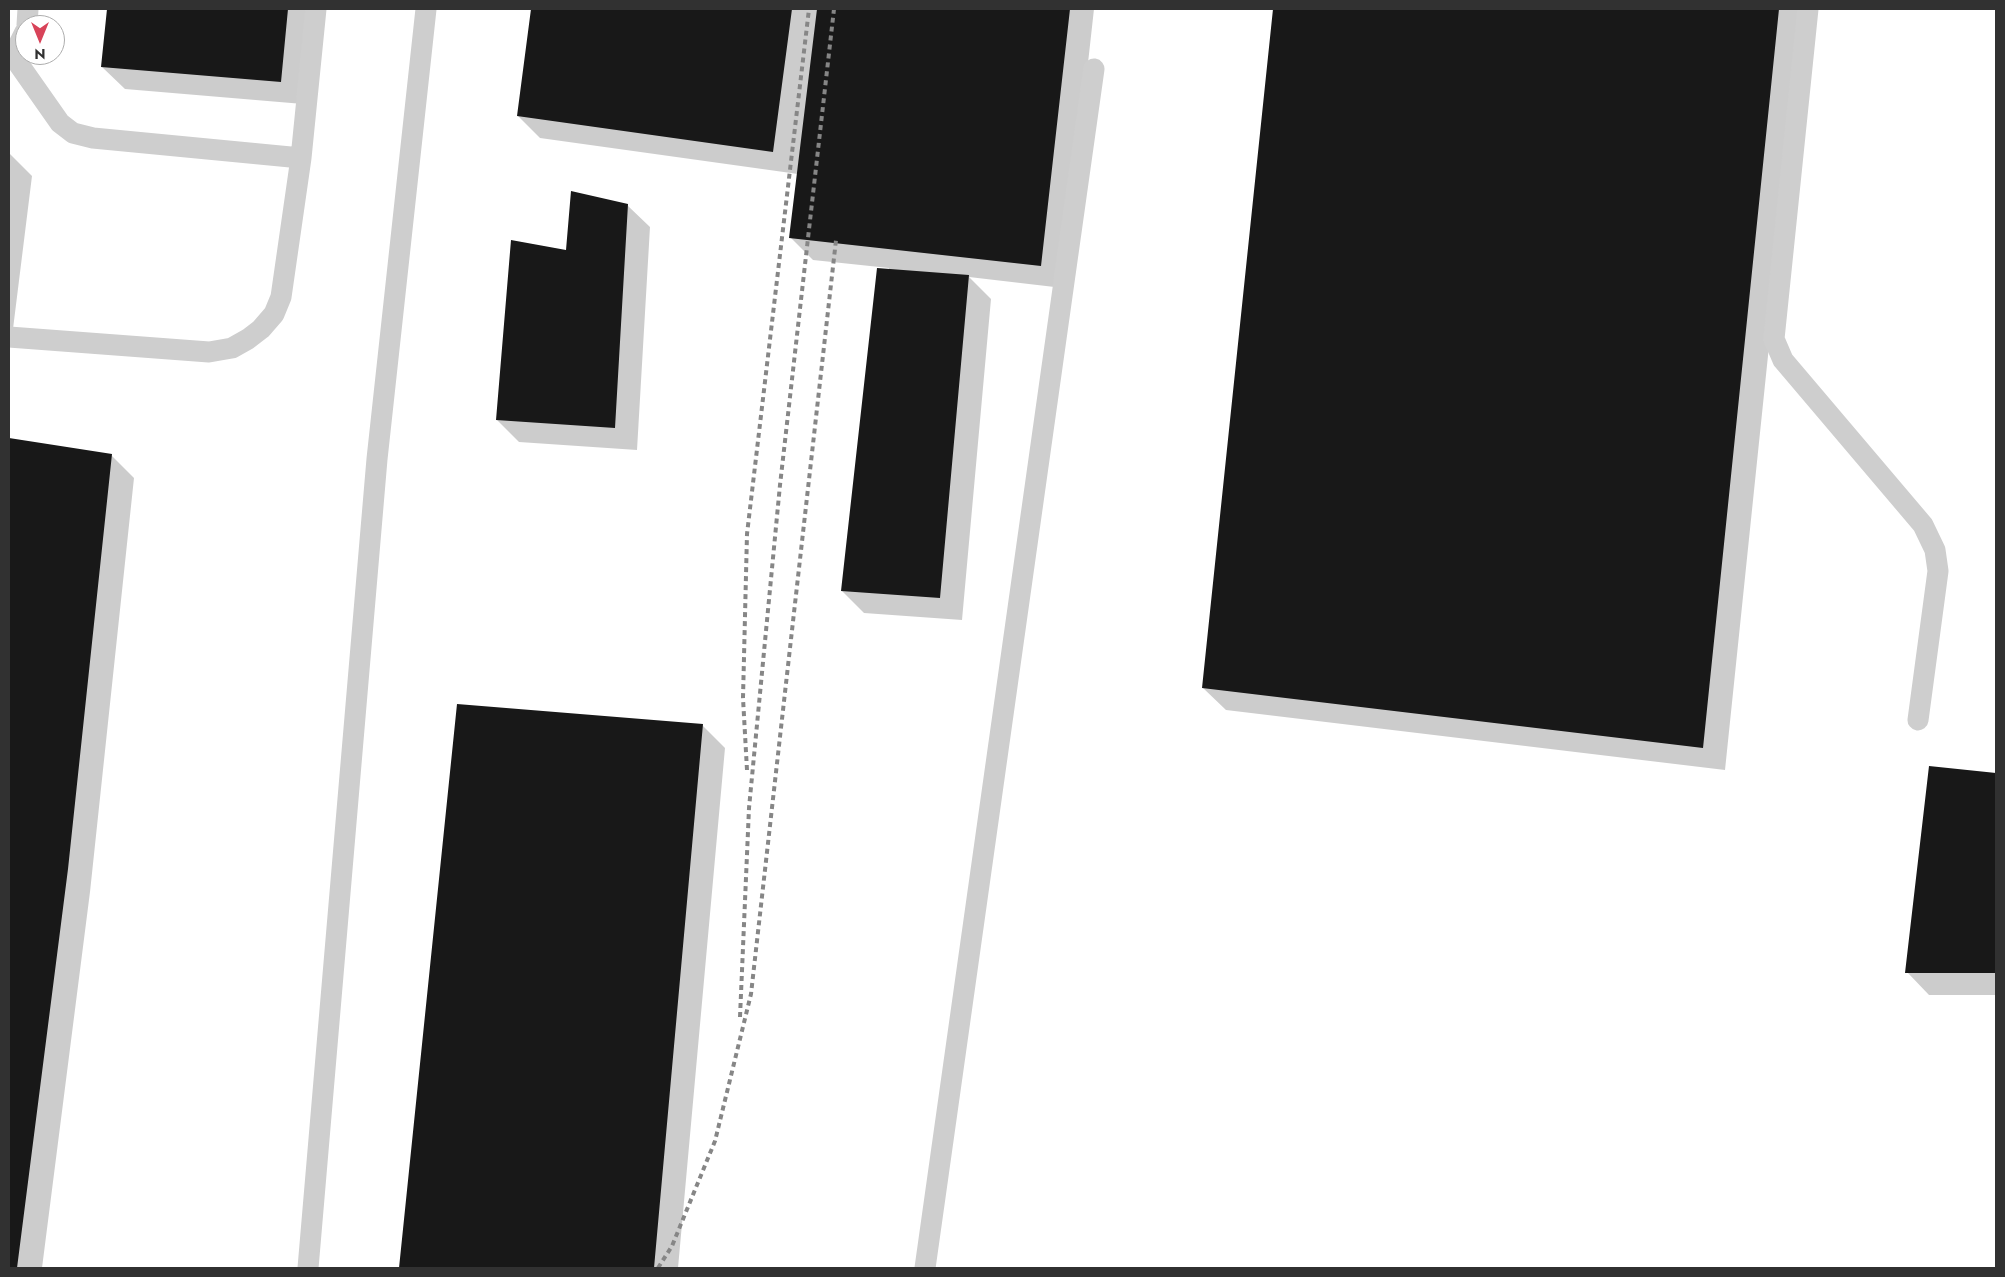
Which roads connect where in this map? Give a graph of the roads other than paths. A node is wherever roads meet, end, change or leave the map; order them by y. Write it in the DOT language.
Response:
graph roads {
  1 [pos="316,9"];
  2 [pos="426,9"];
  3 [pos="1808,9"];
  4 [pos="11,54"];
  5 [pos="1094,69"];
  6 [pos="301,158"];
  7 [pos="9,336"];
  8 [pos="1918,720"];
  9 [pos="308,1268"];
  10 [pos="925,1268"];
  1 -- 6 [label="lane"];
  2 -- 9 [label="lane"];
  3 -- 8 [label="lane"];
  4 -- 6 [label="lane"];
  5 -- 10 [label="lane"];
  6 -- 7 [label="lane"];
}
